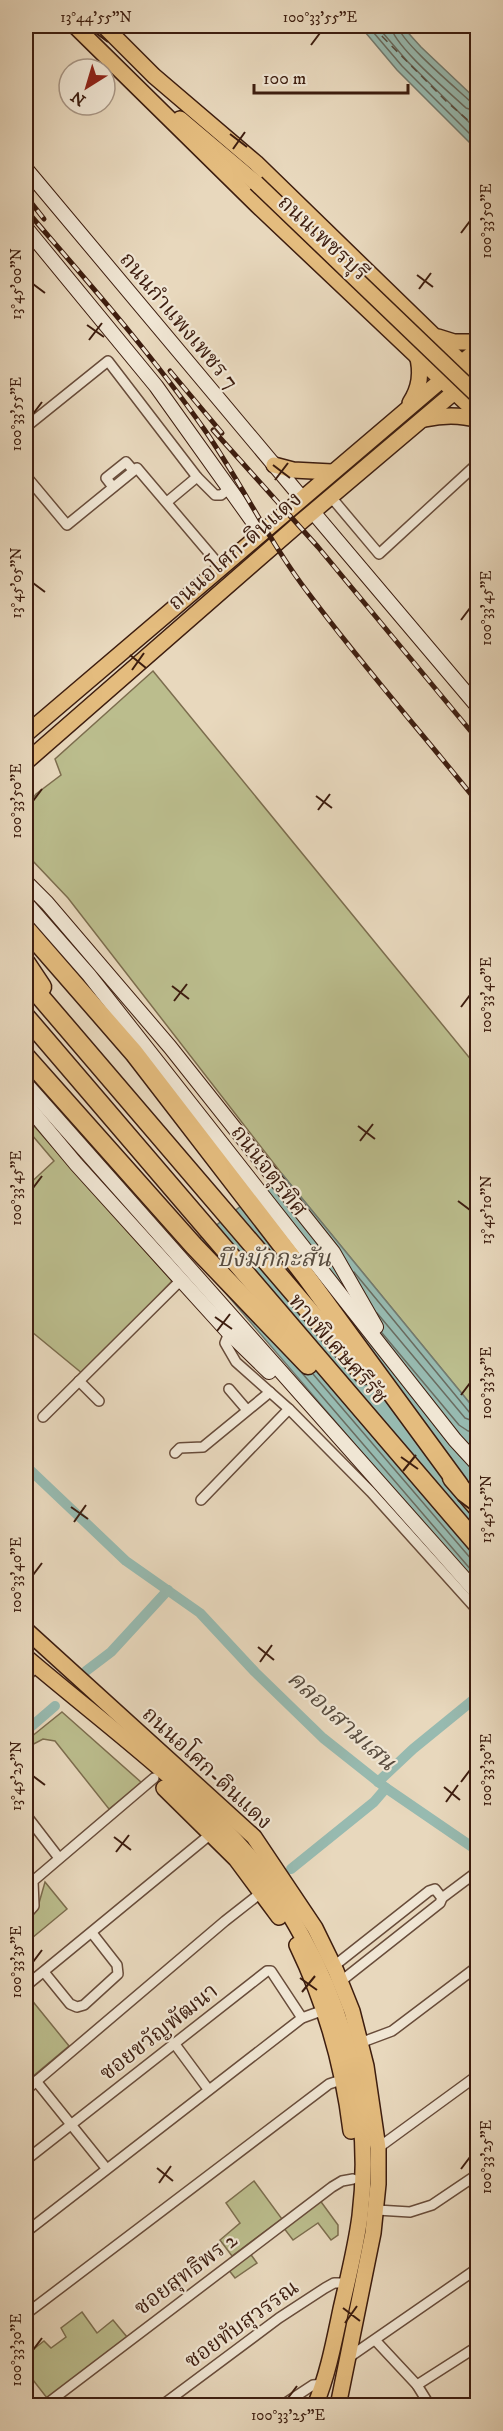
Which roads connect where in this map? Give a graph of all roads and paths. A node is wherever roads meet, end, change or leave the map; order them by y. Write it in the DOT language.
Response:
graph roads {
  1 [pos="75,26"];
  2 [pos="104,26"];
  3 [pos="154,76"];
  4 [pos="141,91"];
  5 [pos="196,131"];
  6 [pos="26,169"];
  7 [pos="26,228"];
  8 [pos="377,281"];
  9 [pos="359,301"];
  10 [pos="435,336"];
  11 [pos="477,342"];
  12 [pos="477,349"];
  13 [pos="417,356"];
  14 [pos="461,362"];
  15 [pos="476,375"];
  16 [pos="442,379"];
  17 [pos="456,393"];
  18 [pos="477,396"];
  19 [pos="477,414"];
  20 [pos="398,416"];
  21 [pos="422,420"];
  22 [pos="477,420"];
  23 [pos="26,428"];
  24 [pos="477,463"];
  25 [pos="274,465"];
  26 [pos="332,472"];
  27 [pos="26,476"];
  28 [pos="197,477"];
  29 [pos="230,488"];
  30 [pos="302,497"];
  31 [pos="331,497"];
  32 [pos="167,502"];
  33 [pos="313,512"];
  34 [pos="261,532"];
  35 [pos="221,567"];
  36 [pos="477,707"];
  37 [pos="26,734"];
  38 [pos="26,762"];
  39 [pos="26,882"];
  40 [pos="26,903"];
  41 [pos="26,928"];
  42 [pos="26,963"];
  43 [pos="26,980"];
  44 [pos="26,1017"];
  45 [pos="26,1023"];
  46 [pos="74,1033"];
  47 [pos="49,1046"];
  48 [pos="26,1057"];
  49 [pos="26,1084"];
  50 [pos="26,1104"];
  51 [pos="181,1280"];
  52 [pos="229,1333"];
  53 [pos="399,1367"];
  54 [pos="79,1381"];
  55 [pos="229,1389"];
  56 [pos="270,1392"];
  57 [pos="99,1401"];
  58 [pos="289,1409"];
  59 [pos="247,1410"];
  60 [pos="318,1416"];
  61 [pos="43,1418"];
  62 [pos="175,1453"];
  63 [pos="399,1454"];
  64 [pos="477,1465"];
  65 [pos="459,1485"];
  66 [pos="201,1500"];
  67 [pos="477,1508"];
  68 [pos="477,1545"];
  69 [pos="477,1594"];
  70 [pos="477,1611"];
  71 [pos="26,1630"];
  72 [pos="26,1643"];
  73 [pos="27,1669"];
  74 [pos="115,1711"];
  75 [pos="154,1778"];
  76 [pos="26,1815"];
  77 [pos="212,1833"];
  78 [pos="60,1858"];
  79 [pos="477,1871"];
  80 [pos="262,1892"];
  81 [pos="442,1898"];
  82 [pos="26,1915"];
  83 [pos="92,1933"];
  84 [pos="334,1966"];
  85 [pos="477,1966"];
  86 [pos="44,1972"];
  87 [pos="340,1982"];
  88 [pos="27,1985"];
  89 [pos="324,2010"];
  90 [pos="302,2018"];
  91 [pos="174,2043"];
  92 [pos="360,2043"];
  93 [pos="477,2075"];
  94 [pos="344,2079"];
  95 [pos="36,2081"];
  96 [pos="208,2089"];
  97 [pos="26,2090"];
  98 [pos="70,2124"];
  99 [pos="378,2148"];
  100 [pos="26,2160"];
  101 [pos="106,2168"];
  102 [pos="477,2174"];
  103 [pos="353,2179"];
  104 [pos="376,2210"];
  105 [pos="26,2232"];
  106 [pos="352,2257"];
  107 [pos="477,2268"];
  108 [pos="347,2283"];
  109 [pos="26,2314"];
  110 [pos="375,2340"];
  111 [pos="477,2346"];
  112 [pos="348,2358"];
  113 [pos="325,2383"];
  114 [pos="417,2385"];
  115 [pos="44,2406"];
  116 [pos="161,2406"];
  117 [pos="281,2406"];
  118 [pos="315,2406"];
  119 [pos="322,2406"];
  120 [pos="338,2406"];
  121 [pos="430,2406"];
  1 -- 4 [label="main road, ถนนเพชรบุรี"];
  2 -- 3 [label="main road, ถนนเพชรบุรี"];
  3 -- 5 [label="main road, ถนนเพชรบุรี"];
  3 -- 8 [label="main road, ถนนเพชรบุรี"];
  4 -- 5 [label="main road, ถนนเพชรบุรี"];
  4 -- 9 [label="main road, ถนนเพชรบุรี"];
  5 -- 18 [label="main road, ถนนเพชรบุรี, bridge"];
  6 -- 25 [label="main road, ถนนกำแพงเพชร 7"];
  7 -- 29 [label="main road"];
  8 -- 9 [label="main road"];
  8 -- 10 [label="main road, ถนนเพชรบุรี"];
  9 -- 13 [label="main road, ถนนเพชรบุรี"];
  10 -- 11 [label="main road"];
  10 -- 14 [label="main road, ถนนเพชรบุรี"];
  12 -- 14 [label="main road, ถนนอโศก-ดินแดง"];
  13 -- 16 [label="main road, ถนนเพชรบุรี"];
  13 -- 20 [label="main road"];
  14 -- 15 [label="main road, ถนนเพชรบุรี"];
  14 -- 16 [label="main road, ถนนอโศก-ดินแดง"];
  15 -- 17 [label="main road, ถนนอโศก-ดินแดง"];
  16 -- 17 [label="main road, ถนนเพชรบุรี"];
  16 -- 20 [label="main road, ถนนอโศก-ดินแดง"];
  17 -- 19 [label="main road, ถนนเพชรบุรี"];
  17 -- 21 [label="main road, ถนนอโศก-ดินแดง"];
  20 -- 26 [label="main road, ถนนอโศก-ดินแดง"];
  21 -- 22 [label="main road"];
  21 -- 31 [label="main road, ถนนอโศก-ดินแดง"];
  23 -- 28 [label="street"];
  24 -- 31 [label="street"];
  25 -- 26 [label="main road"];
  25 -- 30 [label="main road, ถนนกำแพงเพชร 7"];
  26 -- 30 [label="main road, ถนนอโศก-ดินแดง"];
  27 -- 32 [label="street"];
  28 -- 29 [label="street"];
  28 -- 32 [label="street"];
  29 -- 34 [label="main road"];
  30 -- 34 [label="main road, ถนนอโศก-ดินแดง"];
  31 -- 33 [label="main road, ถนนอโศก-ดินแดง"];
  32 -- 35 [label="street"];
  33 -- 36 [label="main road"];
  33 -- 38 [label="main road, ถนนอโศก-ดินแดง"];
  34 -- 35 [label="main road, ถนนอโศก-ดินแดง"];
  35 -- 37 [label="main road, ถนนอโศก-ดินแดง"];
  39 -- 53 [label="main road"];
  40 -- 53 [label="main road, ถนนจตุรทิศ"];
  41 -- 65 [label="highway"];
  42 -- 46 [label="highway"];
  43 -- 46 [label="highway, ทางพิเศษศรีรัช"];
  44 -- 47 [label="highway, ทางพิเศษศรีรัช"];
  45 -- 47 [label="highway"];
  46 -- 65 [label="highway, ทางพิเศษศรีรัช"];
  47 -- 63 [label="highway, ทางพิเศษศรีรัช"];
  48 -- 63 [label="highway"];
  49 -- 60 [label="main road"];
  50 -- 51 [label="main road"];
  51 -- 52 [label="main road"];
  51 -- 54 [label="street"];
  52 -- 56 [label="street"];
  52 -- 60 [label="main road"];
  53 -- 64 [label="main road, ถนนจตุรทิศ"];
  54 -- 57 [label="street"];
  54 -- 61 [label="street"];
  55 -- 59 [label="street"];
  56 -- 58 [label="street"];
  56 -- 59 [label="street"];
  58 -- 66 [label="street"];
  58 -- 70 [label="street"];
  59 -- 62 [label="street"];
  60 -- 69 [label="main road"];
  63 -- 68 [label="highway, ทางพิเศษศรีรัช"];
  65 -- 67 [label="highway, ทางพิเศษศรีรัช"];
  71 -- 74 [label="main road, ถนนอโศก-ดินแดง"];
  72 -- 74 [label="main road, ถนนอโศก-ดินแดง"];
  73 -- 75 [label="main road, ถนนอโศก-ดินแดง"];
  73 -- 106 [label="main road, ถนนอโศก-ดินแดง"];
  74 -- 84 [label="main road, ถนนอโศก-ดินแดง"];
  75 -- 77 [label="main road, ถนนอโศก-ดินแดง"];
  75 -- 78 [label="street"];
  76 -- 78 [label="street"];
  77 -- 80 [label="main road, ถนนอโศก-ดินแดง"];
  77 -- 83 [label="street"];
  78 -- 82 [label="street"];
  79 -- 81 [label="street"];
  80 -- 89 [label="main road, ถนนอโศก-ดินแดง"];
  80 -- 95 [label="street"];
  81 -- 84 [label="street"];
  81 -- 87 [label="street"];
  83 -- 86 [label="street"];
  83 -- 86 [label="street"];
  84 -- 87 [label="main road, ถนนอโศก-ดินแดง"];
  85 -- 92 [label="street"];
  86 -- 88 [label="street"];
  87 -- 92 [label="main road, ถนนอโศก-ดินแดง"];
  89 -- 90 [label="street"];
  89 -- 94 [label="main road, ถนนอโศก-ดินแดง"];
  90 -- 91 [label="street, ซอยขวัญพัฒนา"];
  90 -- 96 [label="street"];
  91 -- 96 [label="street"];
  91 -- 98 [label="street, ซอยขวัญพัฒนา"];
  92 -- 99 [label="main road, ถนนอโศก-ดินแดง"];
  93 -- 99 [label="street"];
  94 -- 103 [label="main road, ถนนอโศก-ดินแดง"];
  94 -- 109 [label="street"];
  95 -- 97 [label="street"];
  95 -- 98 [label="street"];
  96 -- 101 [label="street"];
  98 -- 100 [label="street, ซอยขวัญพัฒนา"];
  98 -- 101 [label="street"];
  99 -- 104 [label="main road, ถนนอโศก-ดินแดง"];
  101 -- 105 [label="street"];
  102 -- 104 [label="street"];
  103 -- 106 [label="main road, ถนนอโศก-ดินแดง"];
  103 -- 115 [label="street, ซอยสุทธิพร 2"];
  104 -- 112 [label="main road, ถนนอโศก-ดินแดง"];
  106 -- 108 [label="main road, ถนนอโศก-ดินแดง"];
  107 -- 110 [label="street"];
  108 -- 113 [label="main road, ถนนอโศก-ดินแดง"];
  108 -- 116 [label="street, ซอยทับสุวรรณ"];
  110 -- 112 [label="street"];
  110 -- 114 [label="street"];
  111 -- 114 [label="street"];
  112 -- 120 [label="main road, ถนนอโศก-ดินแดง"];
  113 -- 117 [label="street"];
  113 -- 118 [label="main road, ถนนอโศก-ดินแดง"];
  113 -- 119 [label="main road"];
  114 -- 121 [label="street"];
}
